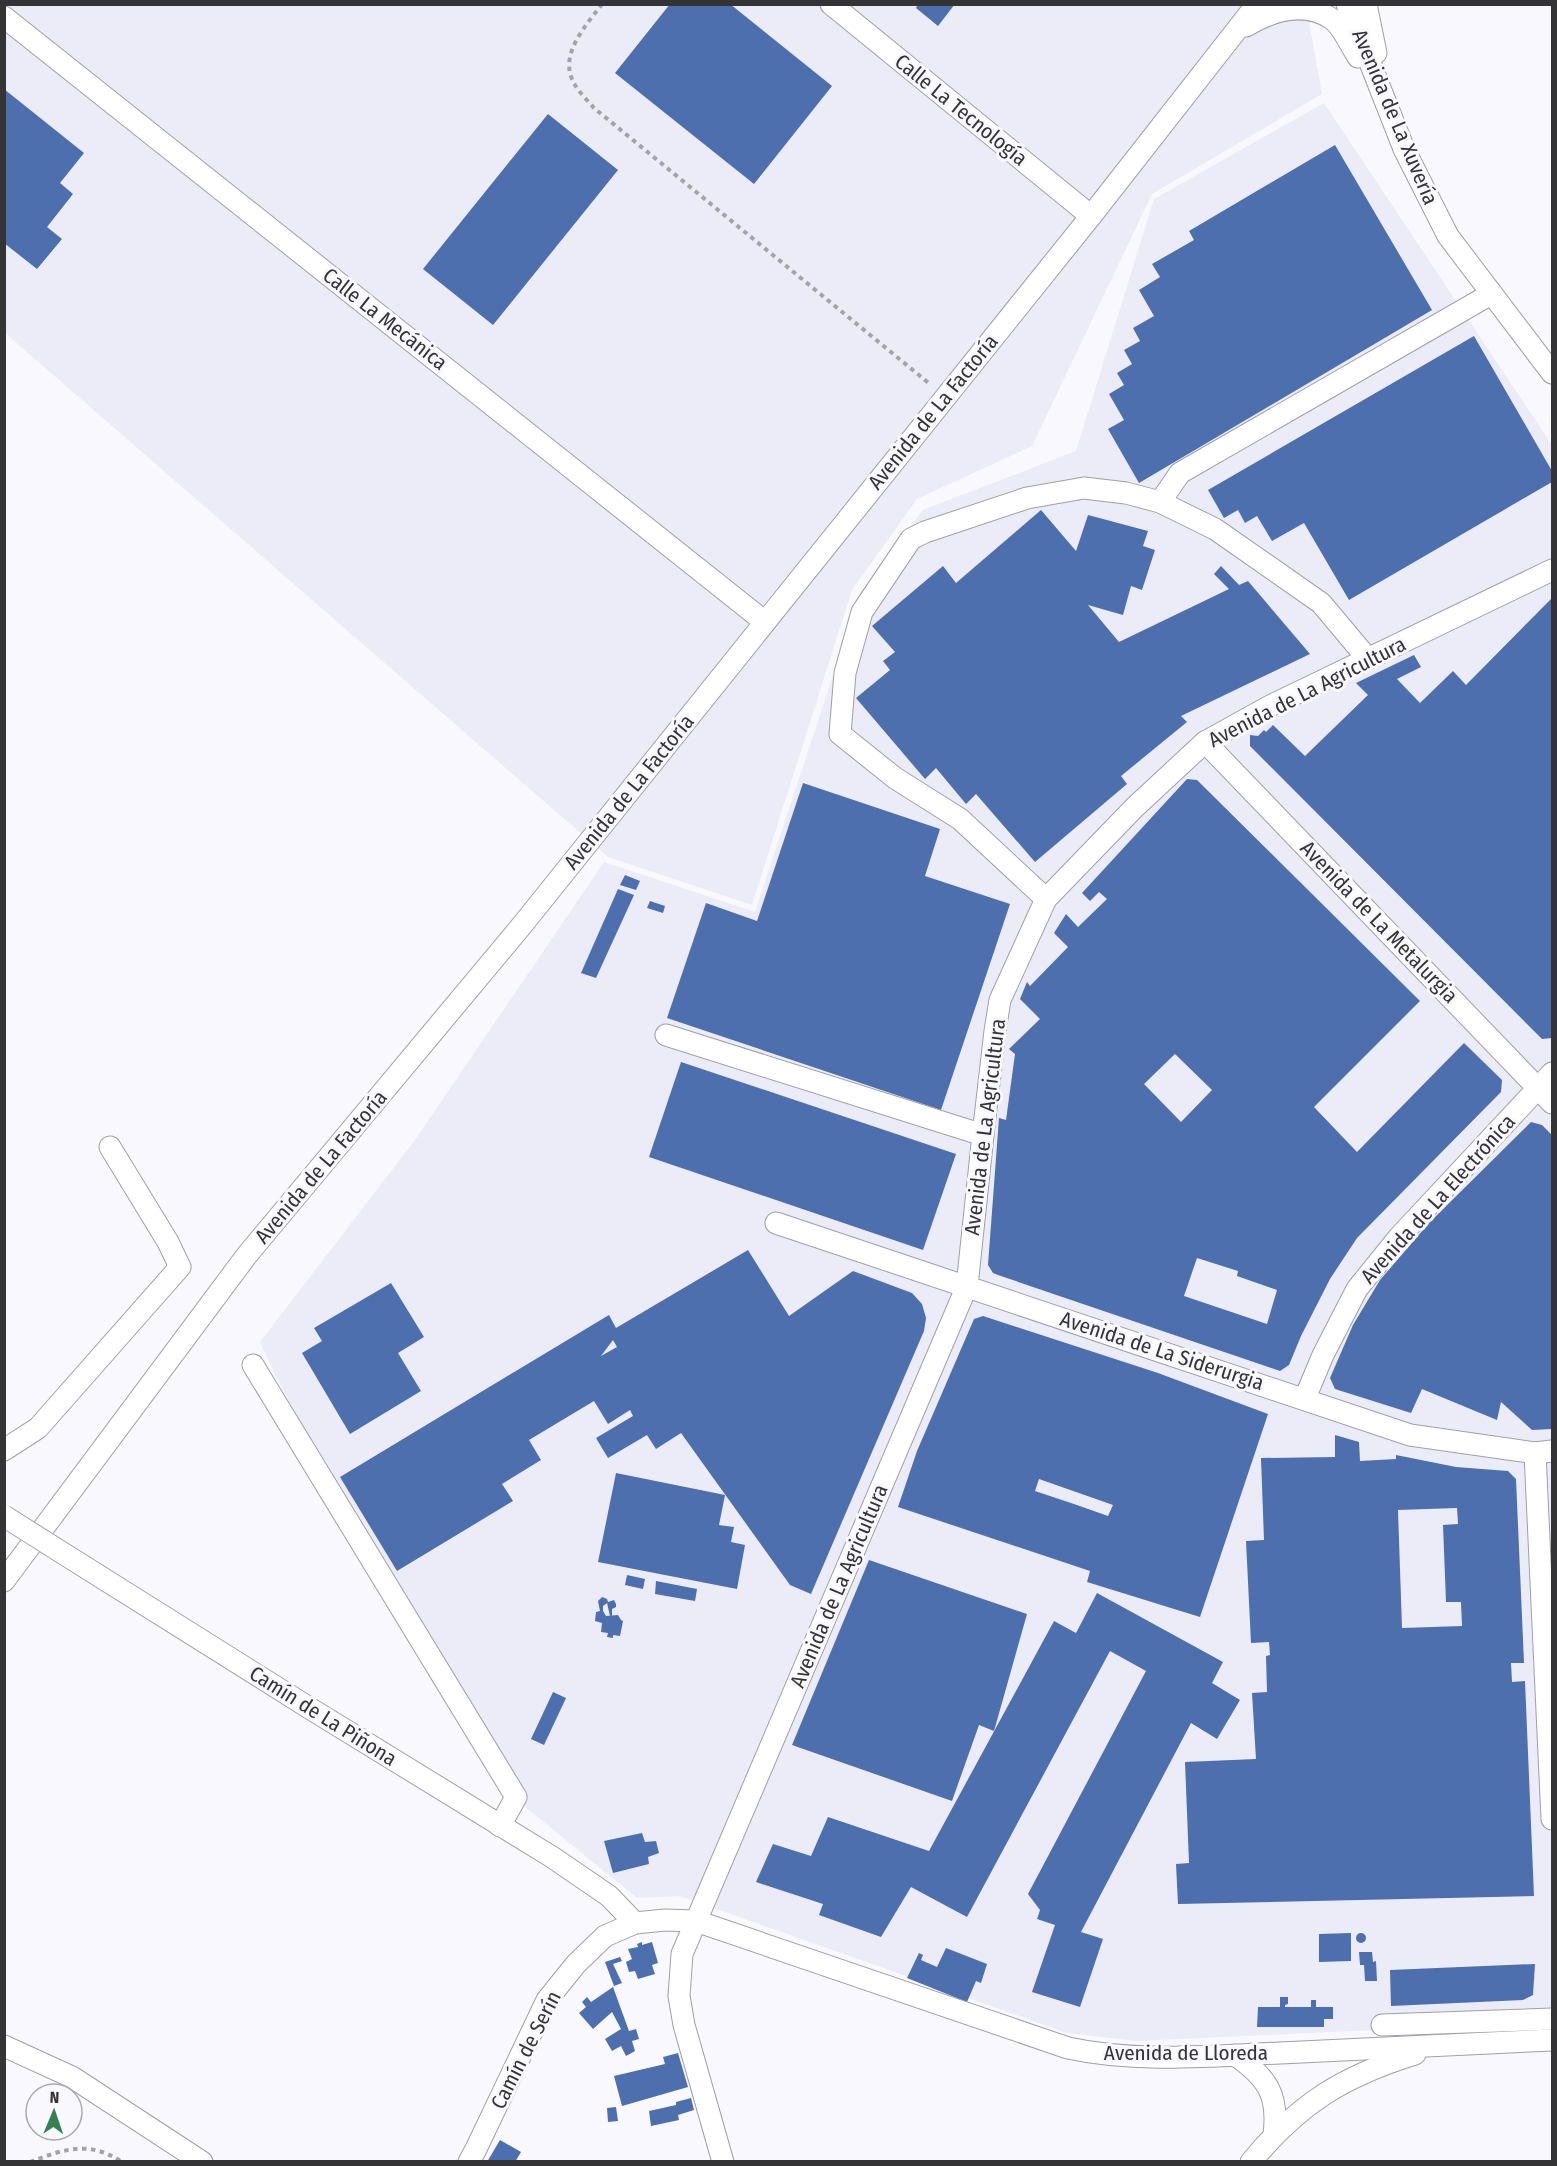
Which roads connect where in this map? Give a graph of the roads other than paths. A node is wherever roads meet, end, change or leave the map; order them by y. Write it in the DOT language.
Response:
graph roads {
  1 [pos="831,4"];
  2 [pos="1257,4"];
  3 [pos="1347,4"];
  4 [pos="1366,4"];
  5 [pos="4,17"];
  6 [pos="1234,34"];
  7 [pos="1380,90"];
  8 [pos="1091,216"];
  9 [pos="1491,294"];
  10 [pos="1552,373"];
  11 [pos="1160,502"];
  12 [pos="1552,570"];
  13 [pos="765,622"];
  14 [pos="1368,659"];
  15 [pos="1205,742"];
  16 [pos="1046,899"];
  17 [pos="666,1035"];
  18 [pos="1545,1080"];
  19 [pos="1552,1103"];
  20 [pos="983,1135"];
  21 [pos="110,1147"];
  22 [pos="776,1223"];
  23 [pos="967,1286"];
  24 [pos="253,1365"];
  25 [pos="1305,1398"];
  26 [pos="4,1450"];
  27 [pos="1544,1452"];
  28 [pos="4,1516"];
  29 [pos="4,1581"];
  30 [pos="1552,1819"];
  31 [pos="500,1826"];
  32 [pos="696,1921"];
  33 [pos="635,1923"];
  34 [pos="1552,2019"];
  35 [pos="1382,2025"];
  36 [pos="1552,2040"];
  37 [pos="1450,2044"];
  38 [pos="4,2046"];
  39 [pos="1235,2055"];
  40 [pos="1274,2134"];
  41 [pos="202,2162"];
  42 [pos="469,2162"];
  43 [pos="723,2162"];
  44 [pos="1251,2162"];
  1 -- 8 [label="street, Calle La Tecnología"];
  2 -- 6 [label="street, Avenida de La Factoría"];
  3 -- 7 [label="street, Avenida de La Xuvería"];
  4 -- 7 [label="street"];
  5 -- 13 [label="street, Calle La Mecánica"];
  6 -- 7 [label="street"];
  6 -- 8 [label="street, Avenida de La Factoría"];
  7 -- 9 [label="street, Avenida de La Xuvería"];
  8 -- 13 [label="street, Avenida de La Factoría"];
  9 -- 10 [label="street, Avenida de La Xuvería"];
  9 -- 11 [label="street"];
  11 -- 14 [label="street"];
  11 -- 16 [label="street"];
  12 -- 14 [label="street, Avenida de La Agricultura"];
  13 -- 29 [label="street, Avenida de La Factoría"];
  14 -- 15 [label="street, Avenida de La Agricultura"];
  15 -- 16 [label="street, Avenida de La Agricultura"];
  15 -- 18 [label="street, Avenida de La Metalurgia"];
  16 -- 20 [label="street, Avenida de La Agricultura"];
  17 -- 20 [label="street"];
  18 -- 19 [label="street, Avenida de La Metalurgia"];
  18 -- 25 [label="street, Avenida de La Electrónica"];
  20 -- 23 [label="street, Avenida de La Agricultura"];
  21 -- 26 [label="street"];
  22 -- 23 [label="street, Avenida de La Siderurgia"];
  23 -- 25 [label="street, Avenida de La Siderurgia"];
  23 -- 32 [label="street, Avenida de La Agricultura"];
  24 -- 31 [label="street"];
  25 -- 27 [label="street, Avenida de La Siderurgia"];
  27 -- 30 [label="street"];
  28 -- 31 [label="street, Camín de La Piñona, bridge"];
  31 -- 33 [label="street, Camín de La Piñona"];
  32 -- 33 [label="street, Camín de Serín"];
  32 -- 39 [label="street, Avenida de Lloreda"];
  32 -- 43 [label="street, Avenida de La Agricultura"];
  33 -- 42 [label="street, Camín de Serín"];
  34 -- 35 [label="street"];
  36 -- 37 [label="street, Avenida de Lloreda"];
  37 -- 39 [label="street, Avenida de Lloreda"];
  37 -- 40 [label="street"];
  38 -- 41 [label="street"];
  39 -- 40 [label="street"];
  40 -- 44 [label="street"];
}
